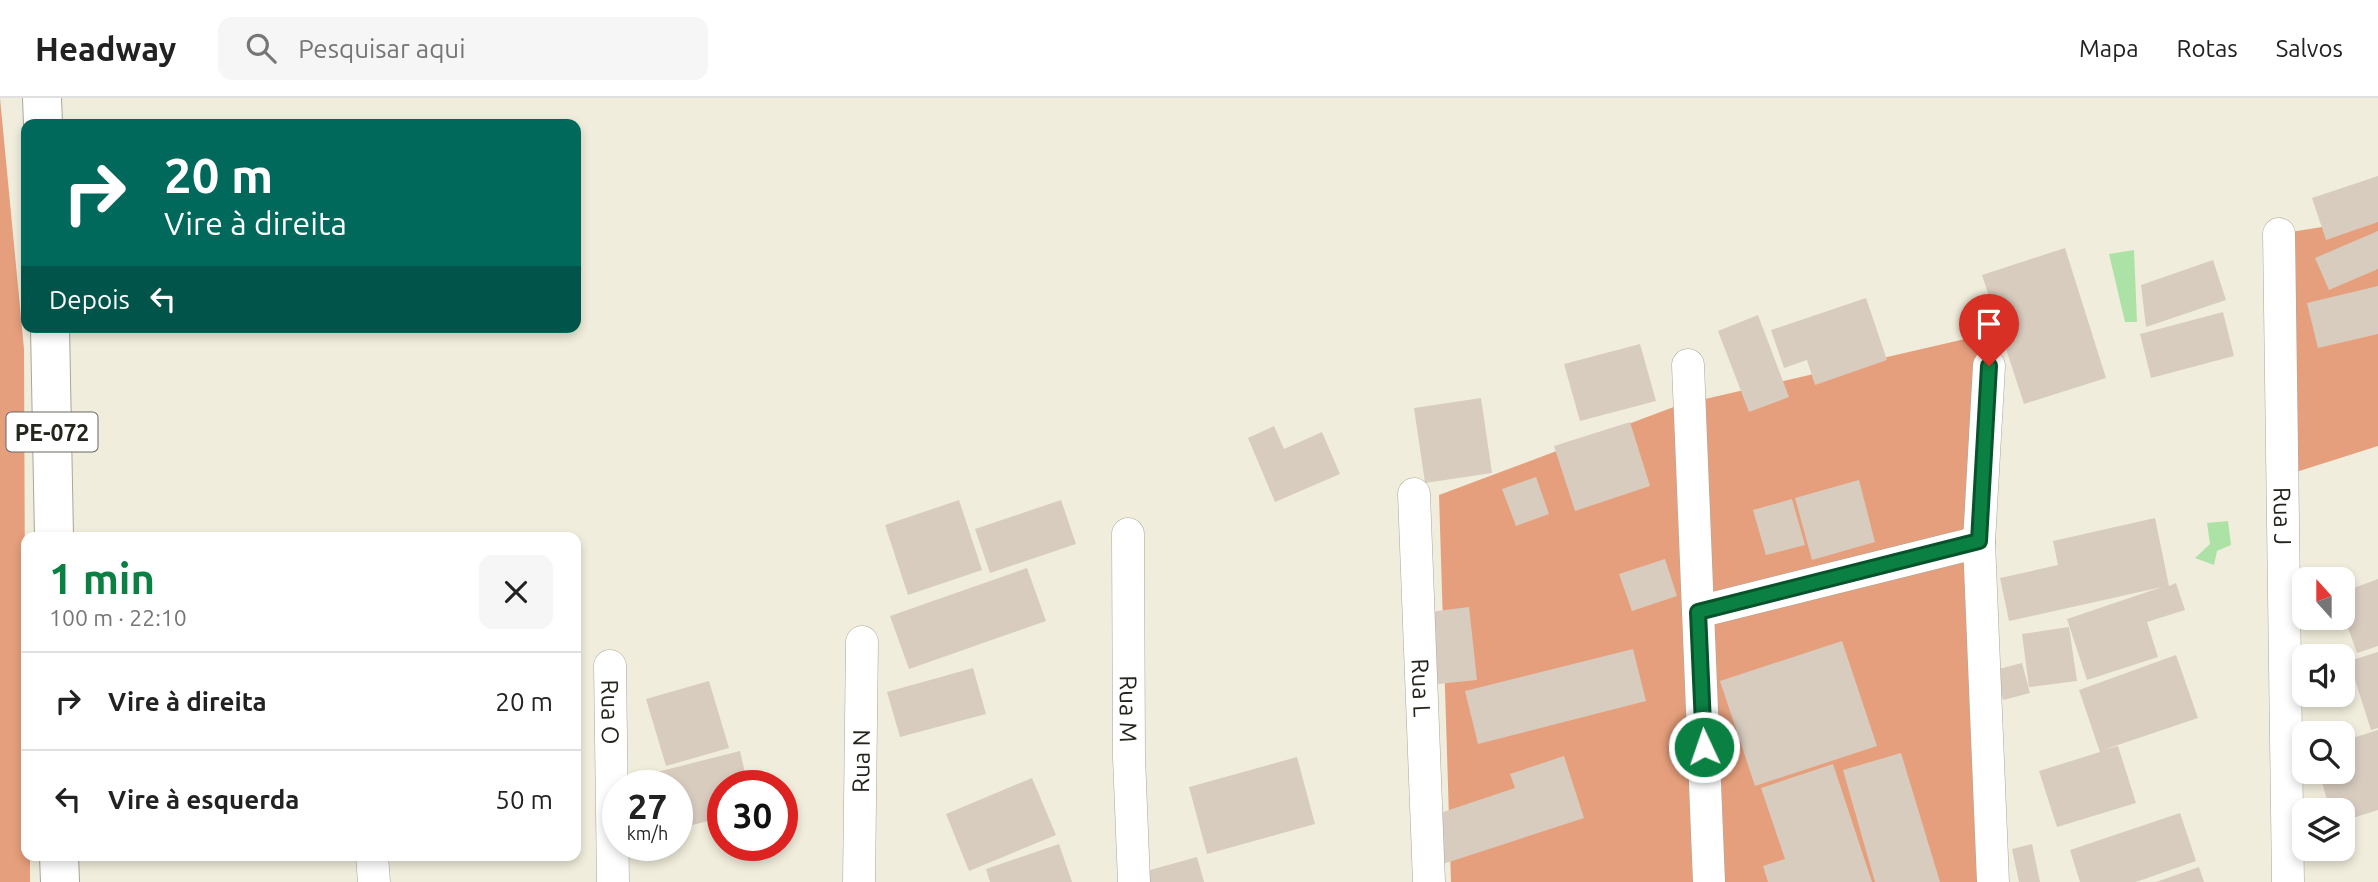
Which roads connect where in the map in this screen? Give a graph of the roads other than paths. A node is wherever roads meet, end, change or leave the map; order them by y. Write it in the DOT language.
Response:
graph roads {
  1 [pos="42,98"];
  2 [pos="43,119"];
  3 [pos="2279,234"];
  4 [pos="50,333"];
  5 [pos="1688,365"];
  6 [pos="1989,366"];
  7 [pos="1414,494"];
  8 [pos="54,532"];
  9 [pos="1128,534"];
  10 [pos="1979,541"];
  11 [pos="1698,612"];
  12 [pos="862,642"];
  13 [pos="610,666"];
  14 [pos="60,861"];
  15 [pos="372,861"];
  16 [pos="60,882"];
  17 [pos="374,882"];
  18 [pos="613,882"];
  19 [pos="859,882"];
  20 [pos="1134,882"];
  21 [pos="1429,882"];
  22 [pos="1709,882"];
  23 [pos="1993,882"];
  24 [pos="2288,882"];
  1 -- 2 [label="main road"];
  3 -- 24 [label="street, Rua J"];
  4 -- 8 [label="main road, PE-072"];
  5 -- 11 [label="street"];
  6 -- 10 [label="street"];
  7 -- 21 [label="street, Rua L"];
  9 -- 20 [label="street, Rua M"];
  10 -- 11 [label="street"];
  10 -- 23 [label="street"];
  11 -- 22 [label="street"];
  12 -- 19 [label="street, Rua N"];
  13 -- 18 [label="street, Rua O"];
  14 -- 16 [label="main road"];
  15 -- 17 [label="street"];
}
